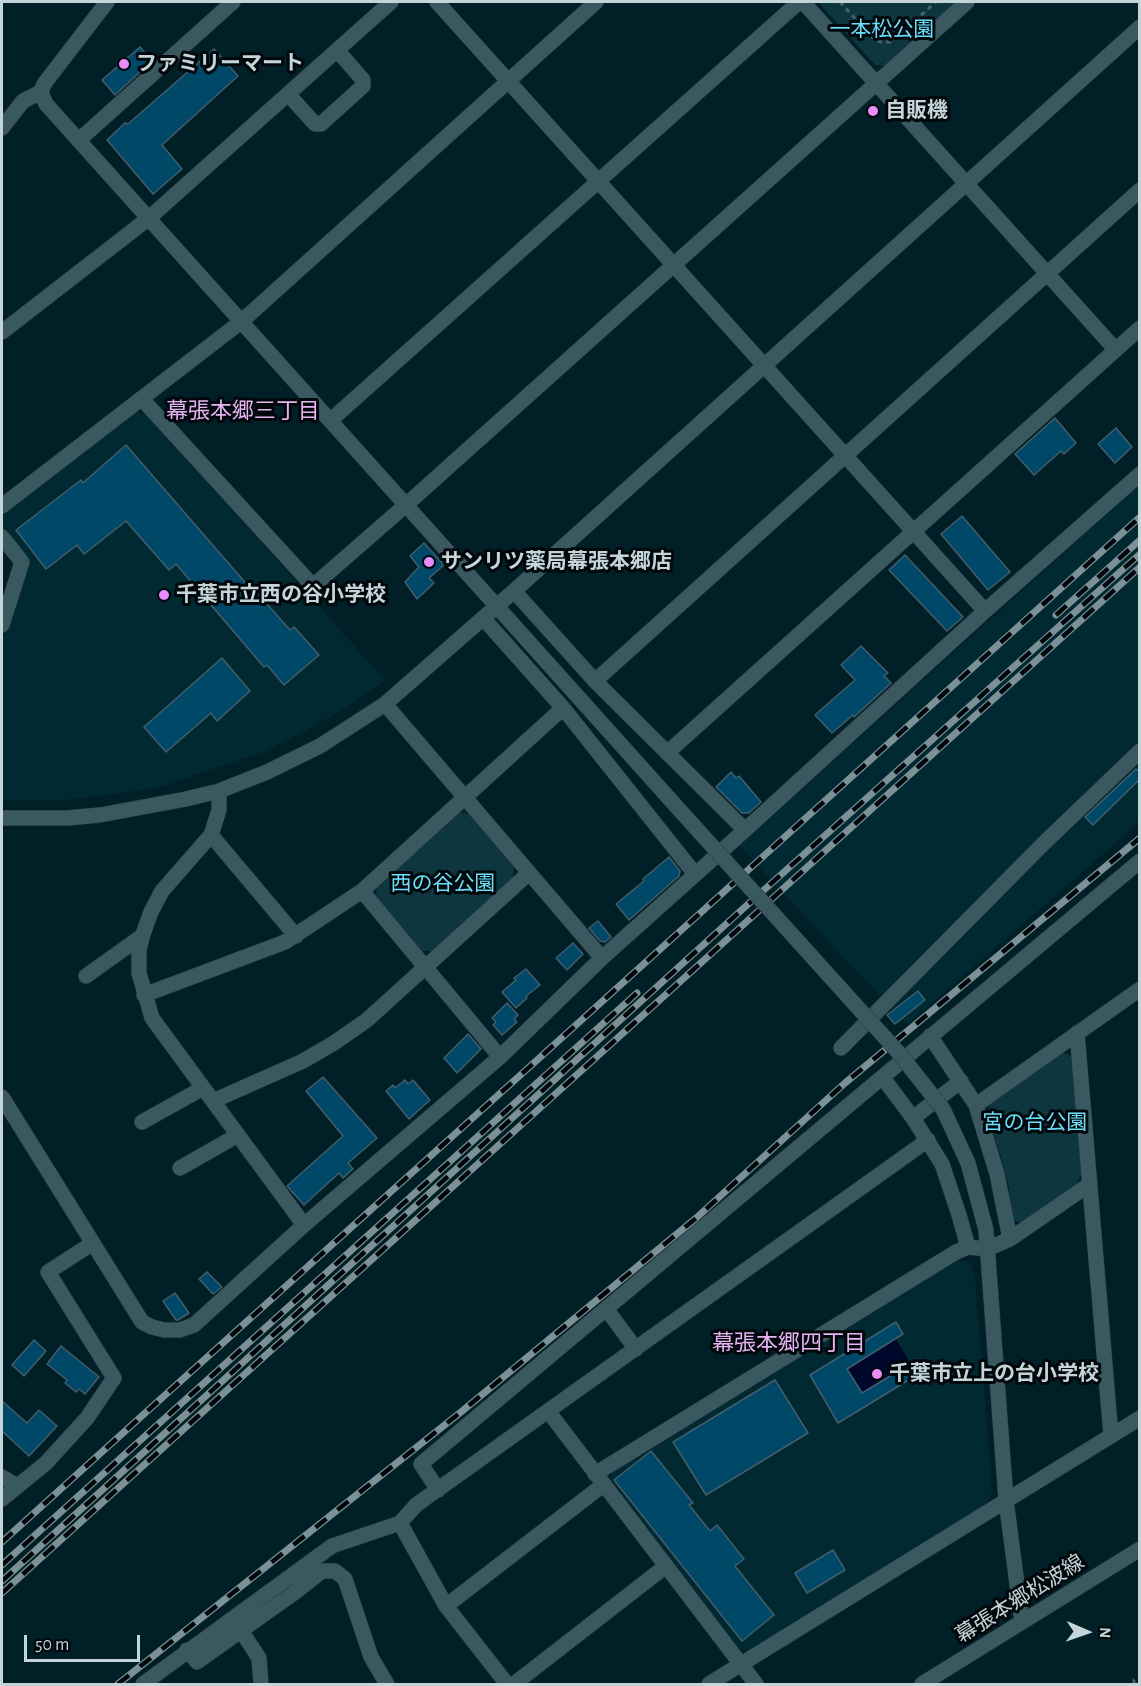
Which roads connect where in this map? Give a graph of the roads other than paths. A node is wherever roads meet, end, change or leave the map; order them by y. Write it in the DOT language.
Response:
graph roads {
  1 [pos="107,2"];
  2 [pos="232,2"];
  3 [pos="391,2"];
  4 [pos="437,2"];
  5 [pos="801,2"];
  6 [pos="968,2"];
  7 [pos="588,4"];
  8 [pos="1140,27"];
  9 [pos="337,50"];
  10 [pos="508,81"];
  11 [pos="877,83"];
  12 [pos="41,92"];
  13 [pos="288,94"];
  14 [pos="2,128"];
  15 [pos="79,140"];
  16 [pos="600,181"];
  17 [pos="966,184"];
  18 [pos="1140,190"];
  19 [pos="149,218"];
  20 [pos="674,265"];
  21 [pos="1048,274"];
  22 [pos="242,321"];
  23 [pos="1140,328"];
  24 [pos="2,332"];
  25 [pos="1115,349"];
  26 [pos="764,365"];
  27 [pos="142,399"];
  28 [pos="331,420"];
  29 [pos="845,456"];
  30 [pos="1140,474"];
  31 [pos="407,504"];
  32 [pos="2,506"];
  33 [pos="913,531"];
  34 [pos="2,537"];
  35 [pos="514,591"];
  36 [pos="498,605"];
  37 [pos="985,611"];
  38 [pos="483,618"];
  39 [pos="2,625"];
  40 [pos="595,681"];
  41 [pos="385,704"];
  42 [pos="563,708"];
  43 [pos="1140,751"];
  44 [pos="667,753"];
  45 [pos="219,791"];
  46 [pos="464,798"];
  47 [pos="2,818"];
  48 [pos="745,830"];
  49 [pos="211,835"];
  50 [pos="1140,861"];
  51 [pos="529,873"];
  52 [pos="695,874"];
  53 [pos="362,891"];
  54 [pos="142,936"];
  55 [pos="296,936"];
  56 [pos="602,958"];
  57 [pos="426,967"];
  58 [pos="86,976"];
  59 [pos="1140,989"];
  60 [pos="144,995"];
  61 [pos="1077,1033"];
  62 [pos="930,1036"];
  63 [pos="840,1048"];
  64 [pos="500,1057"];
  65 [pos="883,1078"];
  66 [pos="961,1082"];
  67 [pos="203,1088"];
  68 [pos="2,1100"];
  69 [pos="213,1101"];
  70 [pos="976,1105"];
  71 [pos="913,1118"];
  72 [pos="142,1122"];
  73 [pos="238,1135"];
  74 [pos="928,1140"];
  75 [pos="180,1167"];
  76 [pos="1090,1184"];
  77 [pos="304,1225"];
  78 [pos="1010,1239"];
  79 [pos="93,1243"];
  80 [pos="968,1247"];
  81 [pos="987,1248"];
  82 [pos="606,1310"];
  83 [pos="636,1349"];
  84 [pos="548,1411"];
  85 [pos="1140,1418"];
  86 [pos="1111,1436"];
  87 [pos="2,1477"];
  88 [pos="599,1480"];
  89 [pos="17,1486"];
  90 [pos="438,1490"];
  91 [pos="2,1499"];
  92 [pos="1006,1500"];
  93 [pos="400,1523"];
  94 [pos="1140,1549"];
  95 [pos="666,1566"];
  96 [pos="446,1606"];
  97 [pos="1022,1622"];
  98 [pos="242,1632"];
  99 [pos="187,1650"];
  100 [pos="742,1665"];
  101 [pos="143,1684"];
  102 [pos="261,1684"];
  103 [pos="387,1684"];
  104 [pos="507,1684"];
  105 [pos="514,1684"];
  106 [pos="709,1684"];
  107 [pos="756,1684"];
  108 [pos="922,1684"];
  1 -- 12 [label="street"];
  2 -- 15 [label="street"];
  3 -- 9 [label="street"];
  4 -- 10 [label="street"];
  5 -- 11 [label="street"];
  5 -- 16 [label="street"];
  6 -- 11 [label="street"];
  7 -- 10 [label="street"];
  8 -- 17 [label="street"];
  9 -- 13 [label="street"];
  9 -- 13 [label="street"];
  10 -- 16 [label="street"];
  10 -- 22 [label="street"];
  11 -- 17 [label="street"];
  11 -- 20 [label="street"];
  12 -- 14 [label="street"];
  12 -- 15 [label="street"];
  13 -- 19 [label="street"];
  15 -- 19 [label="street"];
  16 -- 20 [label="street"];
  16 -- 28 [label="street"];
  17 -- 21 [label="street"];
  17 -- 26 [label="street"];
  18 -- 21 [label="street"];
  19 -- 22 [label="street"];
  19 -- 24 [label="street"];
  20 -- 26 [label="street"];
  20 -- 31 [label="street"];
  21 -- 25 [label="street"];
  21 -- 29 [label="street"];
  22 -- 27 [label="street"];
  22 -- 28 [label="street"];
  23 -- 25 [label="street"];
  25 -- 33 [label="street"];
  26 -- 29 [label="street"];
  26 -- 35 [label="street"];
  27 -- 31 [label="street"];
  27 -- 32 [label="street"];
  28 -- 31 [label="street"];
  29 -- 33 [label="street"];
  29 -- 40 [label="street"];
  30 -- 37 [label="street"];
  31 -- 36 [label="street"];
  33 -- 37 [label="street"];
  33 -- 44 [label="street"];
  34 -- 39 [label="street"];
  35 -- 36 [label="street"];
  35 -- 40 [label="street"];
  36 -- 38 [label="street"];
  36 -- 81 [label="street, bridge"];
  37 -- 48 [label="street"];
  38 -- 41 [label="street"];
  38 -- 42 [label="street"];
  40 -- 44 [label="street"];
  41 -- 45 [label="street"];
  41 -- 46 [label="street"];
  42 -- 46 [label="street"];
  42 -- 52 [label="street"];
  43 -- 63 [label="street"];
  44 -- 48 [label="street"];
  45 -- 47 [label="street"];
  45 -- 49 [label="street"];
  46 -- 51 [label="street"];
  46 -- 53 [label="street"];
  48 -- 52 [label="street"];
  49 -- 54 [label="street"];
  49 -- 55 [label="street"];
  50 -- 62 [label="street"];
  51 -- 56 [label="street"];
  51 -- 57 [label="street"];
  52 -- 56 [label="street"];
  53 -- 55 [label="street"];
  53 -- 57 [label="street"];
  54 -- 58 [label="street"];
  54 -- 60 [label="street"];
  55 -- 60 [label="street"];
  56 -- 64 [label="street"];
  57 -- 64 [label="street"];
  57 -- 69 [label="street"];
  59 -- 61 [label="street"];
  60 -- 67 [label="street"];
  61 -- 70 [label="street"];
  61 -- 76 [label="street"];
  62 -- 65 [label="street"];
  62 -- 66 [label="street"];
  64 -- 77 [label="street"];
  65 -- 71 [label="street"];
  65 -- 82 [label="street"];
  66 -- 70 [label="street"];
  66 -- 71 [label="street"];
  67 -- 69 [label="street"];
  67 -- 72 [label="street"];
  68 -- 79 [label="street"];
  69 -- 73 [label="street"];
  70 -- 78 [label="street"];
  71 -- 74 [label="street"];
  73 -- 75 [label="street"];
  73 -- 77 [label="street"];
  74 -- 80 [label="street"];
  74 -- 83 [label="street"];
  76 -- 78 [label="street"];
  76 -- 86 [label="street"];
  77 -- 79 [label="street"];
  78 -- 81 [label="street"];
  79 -- 89 [label="street"];
  80 -- 81 [label="street"];
  80 -- 88 [label="street"];
  81 -- 92 [label="street"];
  82 -- 83 [label="street"];
  82 -- 90 [label="street"];
  83 -- 84 [label="street"];
  84 -- 88 [label="street"];
  84 -- 90 [label="street"];
  85 -- 86 [label="street"];
  86 -- 92 [label="street"];
  87 -- 89 [label="street"];
  88 -- 95 [label="street"];
  88 -- 96 [label="street"];
  89 -- 91 [label="street"];
  90 -- 93 [label="street"];
  92 -- 97 [label="street"];
  92 -- 100 [label="street"];
  93 -- 96 [label="street"];
  93 -- 99 [label="street"];
  94 -- 97 [label="street, 幕張本郷松波線"];
  95 -- 100 [label="street"];
  95 -- 105 [label="street"];
  96 -- 104 [label="street"];
  97 -- 108 [label="street, 幕張本郷松波線"];
  98 -- 99 [label="street"];
  98 -- 102 [label="street"];
  98 -- 103 [label="street"];
  99 -- 101 [label="street"];
  100 -- 106 [label="street"];
  100 -- 107 [label="street"];
}
